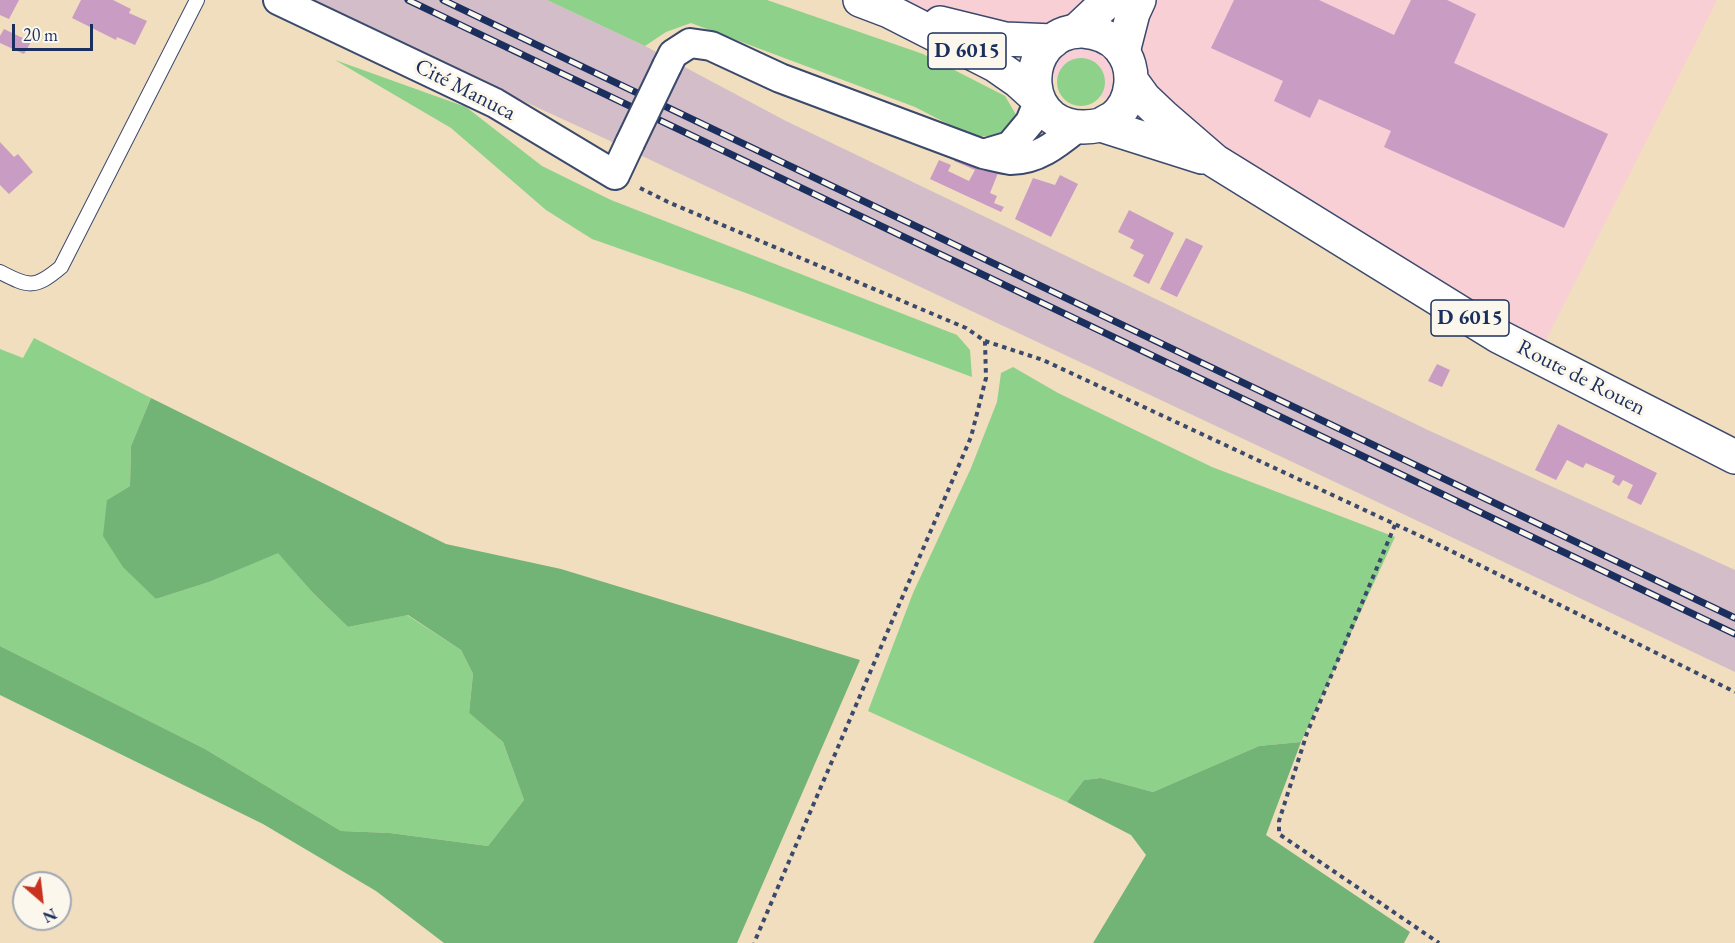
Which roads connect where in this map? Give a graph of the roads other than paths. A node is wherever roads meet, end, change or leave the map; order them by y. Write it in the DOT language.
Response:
graph roads {
  1 [pos="197,0"];
  2 [pos="279,0"];
  3 [pos="1109,0"];
  4 [pos="1139,0"];
  5 [pos="875,6"];
  6 [pos="1065,36"];
  7 [pos="1127,66"];
  8 [pos="1039,100"];
  9 [pos="1089,126"];
  10 [pos="983,154"];
  11 [pos="1215,161"];
  12 [pos="0,272"];
  13 [pos="1735,457"];
  1 -- 12 [label="lane"];
  2 -- 10 [label="street, Cité Manuca, bridge"];
  3 -- 6 [label="main road"];
  4 -- 7 [label="main road"];
  5 -- 6 [label="main road, D 6015"];
  5 -- 8 [label="main road, D 6015"];
  6 -- 7 [label="main road"];
  6 -- 8 [label="main road"];
  7 -- 9 [label="main road"];
  7 -- 11 [label="main road, Route de Rouen / D 6015"];
  8 -- 9 [label="main road"];
  8 -- 10 [label="street"];
  9 -- 10 [label="street"];
  9 -- 11 [label="main road, Route de Rouen / D 6015"];
  11 -- 13 [label="main road, Route de Rouen / D 6015"];
}
